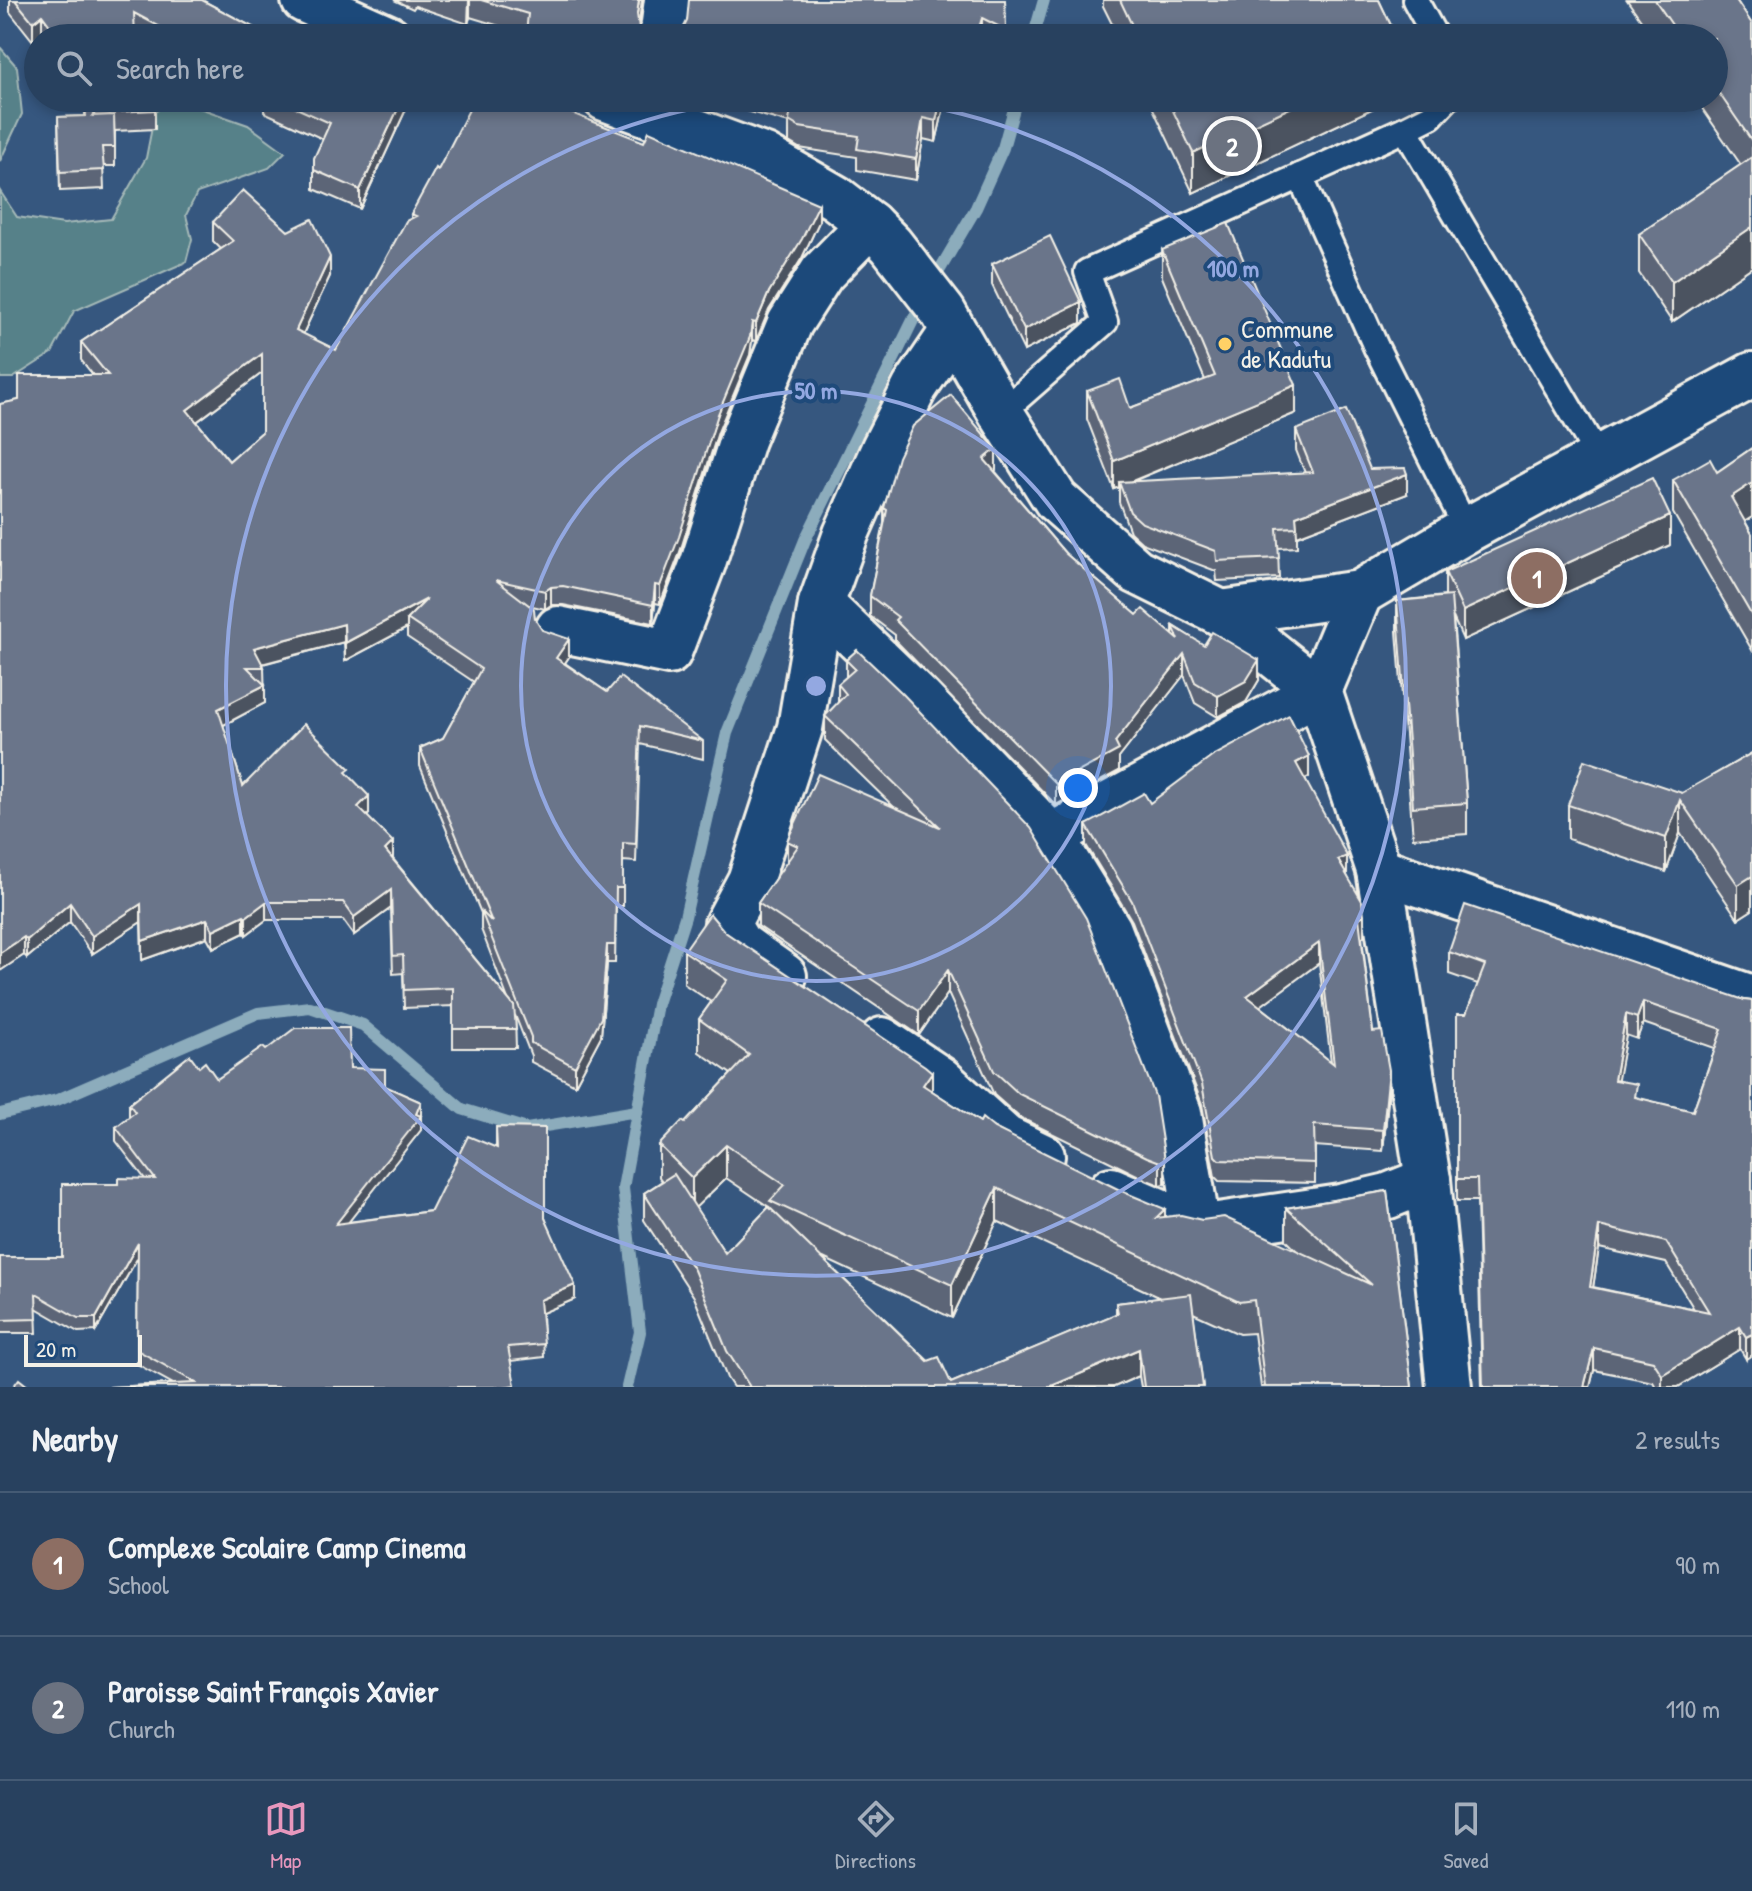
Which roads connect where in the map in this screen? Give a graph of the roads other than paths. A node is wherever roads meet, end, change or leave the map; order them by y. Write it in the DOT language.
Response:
graph roads {
  1 [pos="304,0"];
  2 [pos="667,0"];
  3 [pos="1415,0"];
  4 [pos="358,24"];
  5 [pos="664,24"];
  6 [pos="1428,24"];
  7 [pos="653,112"];
  8 [pos="1435,112"];
  9 [pos="1405,129"];
  10 [pos="1300,176"];
  11 [pos="881,234"];
  12 [pos="948,322"];
  13 [pos="1752,375"];
  14 [pos="1001,413"];
  15 [pos="1599,458"];
  16 [pos="1467,530"];
  17 [pos="1360,593"];
  18 [pos="821,604"];
  19 [pos="1221,613"];
  20 [pos="558,629"];
  21 [pos="1319,691"];
  22 [pos="1051,836"];
  23 [pos="1379,870"];
  24 [pos="1752,998"];
  25 [pos="1428,1180"];
  26 [pos="1198,1228"];
  27 [pos="1449,1387"];
  1 -- 4 [label="street"];
  2 -- 5 [label="street"];
  3 -- 6 [label="lane"];
  7 -- 11 [label="street"];
  8 -- 9 [label="lane"];
  9 -- 10 [label="lane"];
  9 -- 15 [label="lane"];
  10 -- 14 [label="lane"];
  10 -- 16 [label="lane"];
  11 -- 12 [label="street"];
  11 -- 20 [label="street"];
  12 -- 14 [label="street"];
  12 -- 18 [label="street"];
  13 -- 15 [label="street"];
  14 -- 19 [label="street"];
  15 -- 16 [label="street"];
  16 -- 17 [label="street"];
  17 -- 19 [label="street"];
  17 -- 21 [label="street"];
  18 -- 22 [label="street"];
  18 -- 26 [label="street"];
  19 -- 21 [label="street"];
  21 -- 22 [label="street"];
  21 -- 23 [label="street"];
  22 -- 26 [label="street"];
  23 -- 24 [label="street"];
  23 -- 25 [label="street"];
  25 -- 26 [label="street"];
  25 -- 27 [label="street"];
}
